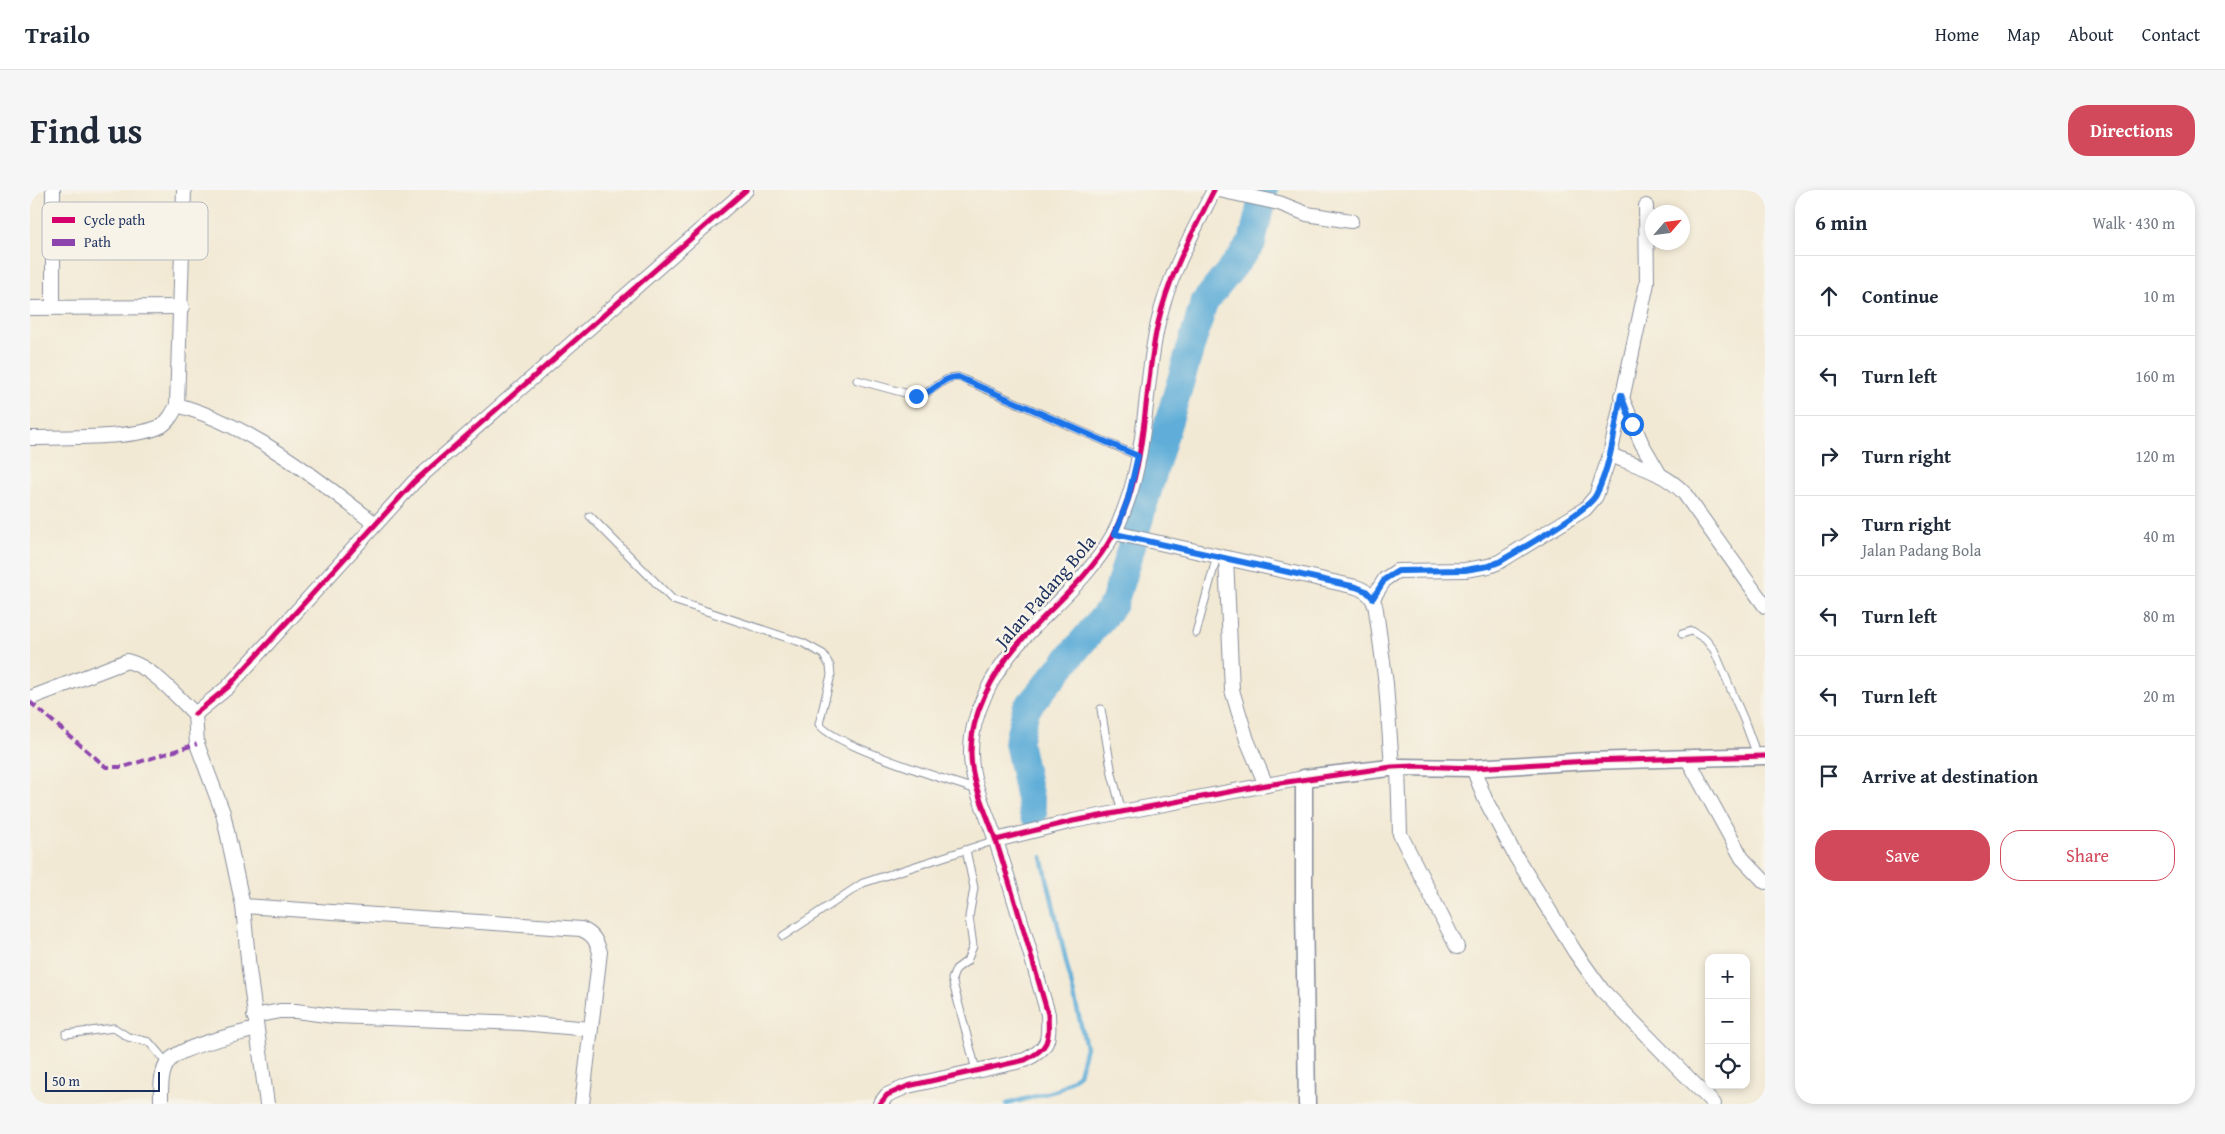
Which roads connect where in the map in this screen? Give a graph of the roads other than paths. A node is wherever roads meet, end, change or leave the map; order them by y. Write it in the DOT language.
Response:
graph roads {
  1 [pos="746,190"];
  2 [pos="1214,190"];
  3 [pos="1219,190"];
  4 [pos="1351,221"];
  5 [pos="1647,250"];
  6 [pos="53,260"];
  7 [pos="183,260"];
  8 [pos="53,307"];
  9 [pos="182,307"];
  10 [pos="30,308"];
  11 [pos="857,380"];
  12 [pos="1621,395"];
  13 [pos="177,405"];
  14 [pos="30,438"];
  15 [pos="1610,454"];
  16 [pos="1138,456"];
  17 [pos="1660,475"];
  18 [pos="590,516"];
  19 [pos="375,524"];
  20 [pos="1115,534"];
  21 [pos="1221,557"];
  22 [pos="1373,598"];
  23 [pos="1765,606"];
  24 [pos="1196,633"];
  25 [pos="1682,634"];
  26 [pos="30,698"];
  27 [pos="1101,708"];
  28 [pos="195,714"];
  29 [pos="1761,756"];
  30 [pos="1687,758"];
  31 [pos="1395,767"];
  32 [pos="1473,768"];
  33 [pos="1304,778"];
  34 [pos="1266,785"];
  35 [pos="978,790"];
  36 [pos="1122,812"];
  37 [pos="996,840"];
  38 [pos="966,850"];
  39 [pos="1765,882"];
  40 [pos="243,906"];
  41 [pos="783,936"];
  42 [pos="1457,947"];
  43 [pos="255,1023"];
  44 [pos="590,1029"];
  45 [pos="66,1034"];
  46 [pos="167,1063"];
  47 [pos="976,1070"];
  48 [pos="161,1104"];
  49 [pos="267,1104"];
  50 [pos="582,1104"];
  51 [pos="880,1104"];
  52 [pos="1307,1104"];
  53 [pos="1714,1104"];
  1 -- 19 [label="street"];
  2 -- 16 [label="street, Jalan Padang Bola"];
  3 -- 4 [label="street"];
  5 -- 12 [label="street"];
  6 -- 8 [label="street"];
  7 -- 9 [label="street"];
  8 -- 9 [label="street"];
  8 -- 10 [label="street"];
  9 -- 13 [label="street"];
  11 -- 16 [label="lane"];
  12 -- 15 [label="street"];
  12 -- 17 [label="street"];
  13 -- 14 [label="street"];
  13 -- 19 [label="street"];
  15 -- 17 [label="street"];
  15 -- 22 [label="street"];
  16 -- 20 [label="street, Jalan Padang Bola"];
  17 -- 23 [label="street"];
  18 -- 35 [label="lane"];
  19 -- 28 [label="street"];
  20 -- 21 [label="street"];
  20 -- 35 [label="street, Jalan Padang Bola"];
  21 -- 22 [label="street"];
  21 -- 24 [label="lane"];
  21 -- 34 [label="street"];
  22 -- 31 [label="street"];
  25 -- 29 [label="lane"];
  26 -- 28 [label="street"];
  27 -- 36 [label="lane"];
  28 -- 40 [label="street"];
  29 -- 30 [label="street"];
  30 -- 32 [label="street"];
  30 -- 39 [label="street"];
  31 -- 32 [label="street"];
  31 -- 33 [label="street"];
  31 -- 42 [label="street"];
  32 -- 53 [label="street"];
  33 -- 34 [label="street"];
  33 -- 52 [label="street"];
  34 -- 36 [label="street"];
  35 -- 37 [label="street, Jalan Padang Bola"];
  36 -- 37 [label="street"];
  37 -- 38 [label="lane"];
  37 -- 47 [label="street, Jalan Padang Bola"];
  38 -- 41 [label="lane"];
  38 -- 47 [label="lane"];
  40 -- 43 [label="street"];
  40 -- 44 [label="street"];
  43 -- 44 [label="street"];
  43 -- 46 [label="street"];
  43 -- 49 [label="street"];
  44 -- 50 [label="street"];
  45 -- 46 [label="lane"];
  46 -- 48 [label="street"];
  47 -- 51 [label="street, Jalan Padang Bola"];
}
